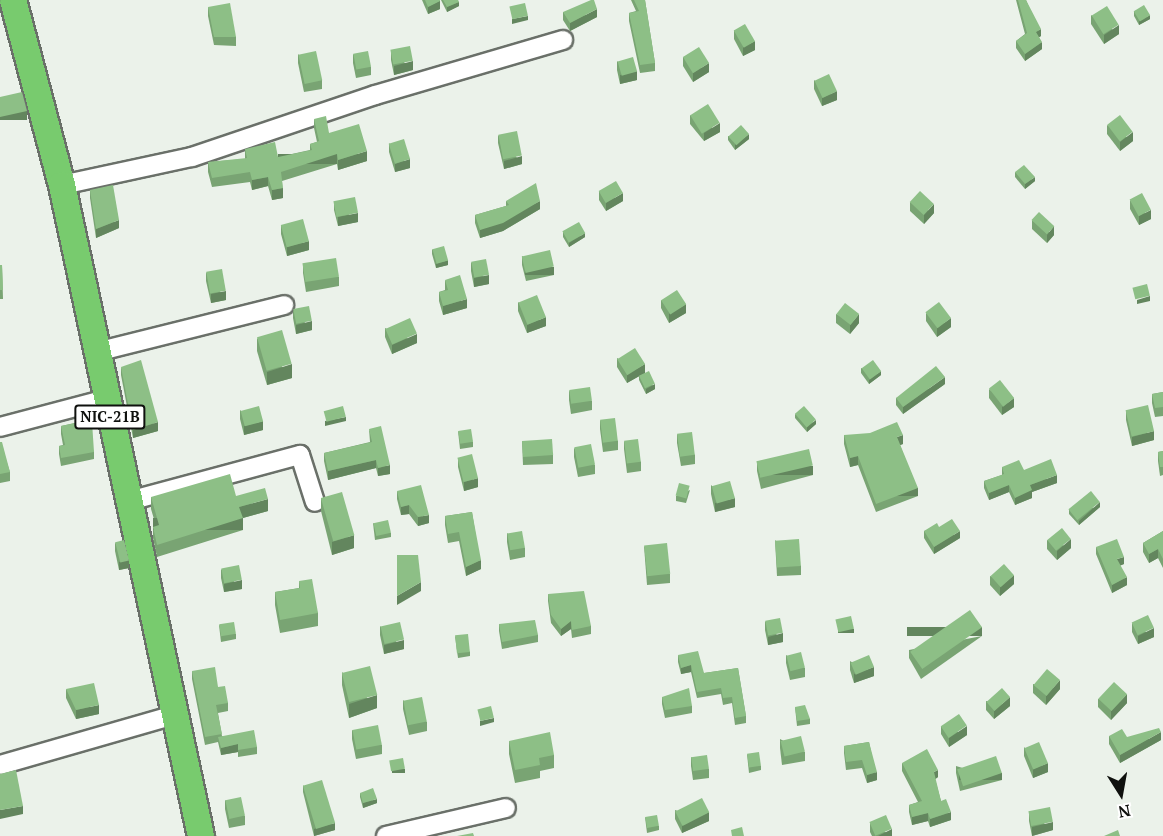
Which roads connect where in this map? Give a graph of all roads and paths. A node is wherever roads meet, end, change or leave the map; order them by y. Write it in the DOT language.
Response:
graph roads {
  1 [pos="13,0"];
  2 [pos="563,40"];
  3 [pos="62,185"];
  4 [pos="284,305"];
  5 [pos="96,352"];
  6 [pos="105,399"];
  7 [pos="0,427"];
  8 [pos="129,501"];
  9 [pos="315,502"];
  10 [pos="174,715"];
  11 [pos="0,765"];
  12 [pos="506,808"];
  13 [pos="201,836"];
  14 [pos="386,836"];
  1 -- 3 [label="highway, NIC-21B"];
  2 -- 3 [label="street"];
  3 -- 5 [label="highway, NIC-21B"];
  4 -- 5 [label="street"];
  5 -- 6 [label="highway, NIC-21B"];
  6 -- 7 [label="street"];
  6 -- 8 [label="highway, NIC-21B"];
  8 -- 9 [label="street"];
  8 -- 10 [label="highway, NIC-21B"];
  10 -- 11 [label="street"];
  10 -- 13 [label="highway, NIC-21B"];
  12 -- 14 [label="street"];
}
